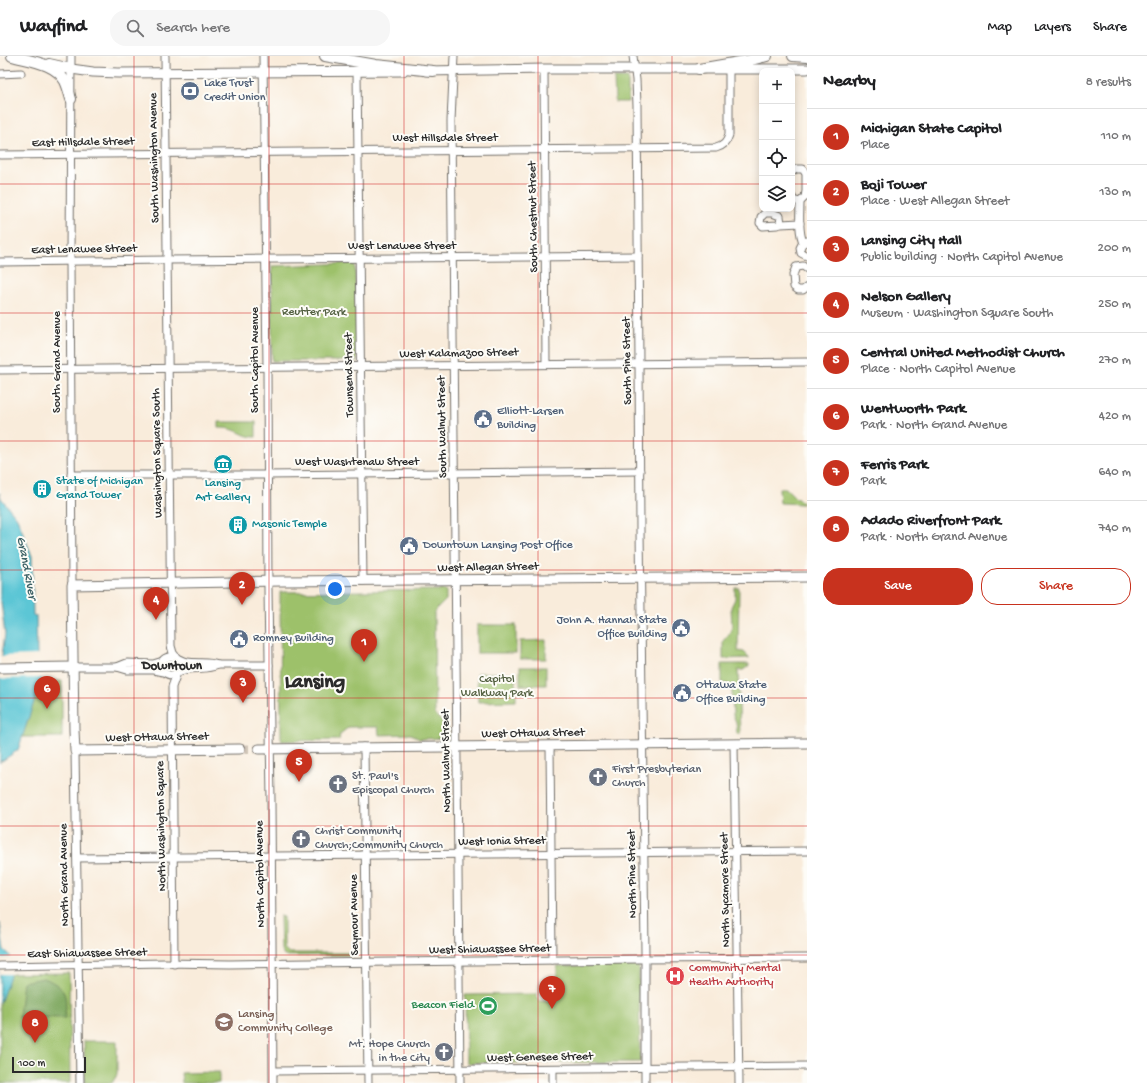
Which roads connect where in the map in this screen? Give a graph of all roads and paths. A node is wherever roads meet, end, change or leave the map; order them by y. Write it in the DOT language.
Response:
graph roads {
  1 [pos="12,56"];
  2 [pos="71,56"];
  3 [pos="324,56"];
  4 [pos="633,56"];
  5 [pos="793,56"];
  6 [pos="264,57"];
  7 [pos="454,57"];
  8 [pos="763,57"];
  9 [pos="807,57"];
  10 [pos="165,59"];
  11 [pos="74,69"];
  12 [pos="544,69"];
  13 [pos="634,69"];
  14 [pos="699,69"];
  15 [pos="729,69"];
  16 [pos="807,69"];
  17 [pos="453,70"];
  18 [pos="432,71"];
  19 [pos="264,72"];
  20 [pos="357,72"];
  21 [pos="21,73"];
  22 [pos="165,73"];
  23 [pos="0,74"];
  24 [pos="71,100"];
  25 [pos="544,149"];
  26 [pos="637,149"];
  27 [pos="451,150"];
  28 [pos="358,151"];
  29 [pos="264,152"];
  30 [pos="166,153"];
  31 [pos="70,154"];
  32 [pos="0,155"];
  33 [pos="795,170"];
  34 [pos="795,201"];
  35 [pos="800,202"];
  36 [pos="800,223"];
  37 [pos="781,224"];
  38 [pos="805,242"];
  39 [pos="638,256"];
  40 [pos="806,256"];
  41 [pos="545,257"];
  42 [pos="452,258"];
  43 [pos="359,259"];
  44 [pos="167,260"];
  45 [pos="266,260"];
  46 [pos="70,261"];
  47 [pos="0,262"];
  48 [pos="805,267"];
  49 [pos="807,287"];
  50 [pos="807,362"];
  51 [pos="639,363"];
  52 [pos="546,364"];
  53 [pos="454,365"];
  54 [pos="361,366"];
  55 [pos="267,367"];
  56 [pos="168,368"];
  57 [pos="70,369"];
  58 [pos="0,370"];
  59 [pos="640,471"];
  60 [pos="455,473"];
  61 [pos="362,474"];
  62 [pos="71,475"];
  63 [pos="170,475"];
  64 [pos="267,475"];
  65 [pos="807,577"];
  66 [pos="640,578"];
  67 [pos="456,580"];
  68 [pos="363,581"];
  69 [pos="268,582"];
  70 [pos="170,583"];
  71 [pos="72,585"];
  72 [pos="171,646"];
  73 [pos="177,658"];
  74 [pos="164,659"];
  75 [pos="218,665"];
  76 [pos="270,665"];
  77 [pos="642,665"];
  78 [pos="117,666"];
  79 [pos="73,667"];
  80 [pos="0,668"];
  81 [pos="164,672"];
  82 [pos="178,673"];
  83 [pos="457,678"];
  84 [pos="172,687"];
  85 [pos="807,743"];
  86 [pos="734,744"];
  87 [pos="642,745"];
  88 [pos="457,746"];
  89 [pos="550,746"];
  90 [pos="364,747"];
  91 [pos="270,748"];
  92 [pos="240,749"];
  93 [pos="259,749"];
  94 [pos="172,750"];
  95 [pos="75,751"];
  96 [pos="736,851"];
  97 [pos="807,851"];
  98 [pos="644,852"];
  99 [pos="551,853"];
  100 [pos="458,854"];
  101 [pos="366,855"];
  102 [pos="271,856"];
  103 [pos="174,857"];
  104 [pos="77,858"];
  105 [pos="737,958"];
  106 [pos="807,958"];
  107 [pos="645,959"];
  108 [pos="552,960"];
  109 [pos="367,962"];
  110 [pos="459,962"];
  111 [pos="273,963"];
  112 [pos="77,964"];
  113 [pos="174,964"];
  114 [pos="0,966"];
  115 [pos="807,1066"];
  116 [pos="738,1067"];
  117 [pos="645,1068"];
  118 [pos="553,1069"];
  119 [pos="368,1070"];
  120 [pos="460,1070"];
  121 [pos="274,1071"];
  122 [pos="80,1083"];
  123 [pos="273,1083"];
  124 [pos="368,1083"];
  125 [pos="460,1083"];
  126 [pos="553,1083"];
  127 [pos="645,1083"];
  128 [pos="739,1083"];
  1 -- 11 [label="highway"];
  1 -- 24 [label="highway"];
  2 -- 11 [label="street, South Grand Avenue"];
  3 -- 18 [label="highway"];
  4 -- 13 [label="street, South Pine Street"];
  5 -- 9 [label="highway"];
  6 -- 19 [label="street, South Capitol Avenue"];
  7 -- 17 [label="street, South Walnut Street"];
  8 -- 14 [label="highway"];
  10 -- 22 [label="street, South Washington Avenue"];
  11 -- 22 [label="main road"];
  11 -- 24 [label="street, South Grand Avenue"];
  12 -- 13 [label="main road"];
  12 -- 17 [label="main road"];
  12 -- 25 [label="street, South Chestnut Street"];
  13 -- 14 [label="main road"];
  13 -- 26 [label="street, South Pine Street"];
  14 -- 15 [label="main road"];
  15 -- 16 [label="main road"];
  15 -- 26 [label="street, West Hillsdale Street"];
  17 -- 18 [label="main road"];
  17 -- 27 [label="street, South Walnut Street"];
  18 -- 20 [label="main road"];
  19 -- 20 [label="main road"];
  19 -- 22 [label="main road"];
  19 -- 29 [label="street, South Capitol Avenue"];
  20 -- 28 [label="street, Townsend Street"];
  21 -- 23 [label="street"];
  22 -- 30 [label="street, South Washington Avenue"];
  24 -- 31 [label="street, South Grand Avenue"];
  25 -- 26 [label="street, West Hillsdale Street"];
  25 -- 27 [label="street, West Hillsdale Street"];
  25 -- 41 [label="street, South Chestnut Street"];
  26 -- 39 [label="street, South Pine Street"];
  27 -- 28 [label="street, West Hillsdale Street"];
  27 -- 42 [label="street, South Walnut Street"];
  28 -- 29 [label="street, West Hillsdale Street"];
  28 -- 43 [label="street, Townsend Street"];
  29 -- 30 [label="street, West Hillsdale Street"];
  29 -- 45 [label="street, South Capitol Avenue"];
  30 -- 31 [label="street, East Hillsdale Street"];
  30 -- 44 [label="street, South Washington Avenue"];
  31 -- 32 [label="street, East Hillsdale Street"];
  31 -- 46 [label="street, South Grand Avenue"];
  33 -- 35 [label="street"];
  34 -- 35 [label="street"];
  35 -- 36 [label="street"];
  36 -- 37 [label="street"];
  36 -- 38 [label="street"];
  38 -- 40 [label="street"];
  39 -- 41 [label="street, West Lenawee Street"];
  39 -- 51 [label="street, South Pine Street"];
  40 -- 48 [label="street"];
  41 -- 42 [label="street, West Lenawee Street"];
  41 -- 52 [label="street, South Chestnut Street"];
  42 -- 43 [label="street, West Lenawee Street"];
  42 -- 53 [label="street, South Walnut Street"];
  43 -- 45 [label="street, West Lenawee Street"];
  43 -- 54 [label="street, Townsend Street"];
  44 -- 45 [label="street, West Lenawee Street"];
  44 -- 46 [label="street, East Lenawee Street"];
  44 -- 56 [label="street, Washington Square South"];
  45 -- 55 [label="street, South Capitol Avenue"];
  46 -- 47 [label="street, East Lenawee Street"];
  46 -- 57 [label="street, South Grand Avenue"];
  48 -- 49 [label="street"];
  50 -- 51 [label="street, West Kalamazoo Street"];
  51 -- 52 [label="street, West Kalamazoo Street"];
  51 -- 59 [label="street, South Pine Street"];
  52 -- 53 [label="street, West Kalamazoo Street"];
  53 -- 54 [label="street, West Kalamazoo Street"];
  53 -- 60 [label="street, South Walnut Street"];
  54 -- 55 [label="street, West Kalamazoo Street"];
  54 -- 61 [label="street, Townsend Street"];
  55 -- 56 [label="street, West Kalamazoo Street"];
  55 -- 64 [label="street, South Capitol Avenue"];
  56 -- 57 [label="street, West Kalamazoo Street"];
  56 -- 63 [label="street, Washington Square South"];
  57 -- 58 [label="street, West Kalamazoo Street"];
  57 -- 62 [label="street, South Grand Avenue"];
  59 -- 60 [label="street, West Washtenaw Street"];
  59 -- 66 [label="street, South Pine Street"];
  60 -- 61 [label="street, West Washtenaw Street"];
  60 -- 67 [label="street, South Walnut Street"];
  61 -- 64 [label="street, West Washtenaw Street"];
  61 -- 68 [label="street, Townsend Street"];
  62 -- 63 [label="street, West Washtenaw Street"];
  62 -- 71 [label="street, South Grand Avenue"];
  63 -- 64 [label="street, West Washtenaw Street"];
  63 -- 70 [label="street, Washington Square South"];
  64 -- 69 [label="street, South Capitol Avenue"];
  65 -- 66 [label="main road, West Allegan Street"];
  66 -- 67 [label="main road, West Allegan Street"];
  66 -- 77 [label="street, South Pine Street"];
  67 -- 68 [label="main road, West Allegan Street"];
  67 -- 83 [label="street, South Walnut Street"];
  68 -- 69 [label="main road, West Allegan Street"];
  69 -- 70 [label="main road, West Allegan Street"];
  69 -- 76 [label="street, South Capitol Avenue"];
  70 -- 71 [label="main road, West Allegan Street"];
  70 -- 72 [label="street, Washington Square South"];
  71 -- 79 [label="main road, South Grand Avenue"];
  72 -- 73 [label="street, Washington Square South"];
  72 -- 74 [label="street, Washington Square South"];
  73 -- 74 [label="street"];
  73 -- 75 [label="street"];
  73 -- 82 [label="street"];
  74 -- 78 [label="street"];
  74 -- 81 [label="street"];
  75 -- 76 [label="street"];
  75 -- 82 [label="street"];
  76 -- 91 [label="street, North Capitol Avenue"];
  77 -- 87 [label="street, North Pine Street"];
  78 -- 79 [label="street"];
  78 -- 81 [label="street"];
  79 -- 80 [label="main road"];
  79 -- 95 [label="main road, North Grand Avenue"];
  81 -- 82 [label="street"];
  81 -- 84 [label="street"];
  82 -- 84 [label="street"];
  83 -- 88 [label="street, North Walnut Street"];
  84 -- 94 [label="street, North Washington Square"];
  85 -- 86 [label="main road, West Ottawa Street"];
  86 -- 87 [label="main road, West Ottawa Street"];
  86 -- 96 [label="street, North Sycamore Street"];
  87 -- 89 [label="main road, West Ottawa Street"];
  87 -- 98 [label="street, North Pine Street"];
  88 -- 89 [label="main road, West Ottawa Street"];
  88 -- 90 [label="main road, West Ottawa Street"];
  88 -- 100 [label="street, North Walnut Street"];
  89 -- 99 [label="street"];
  90 -- 91 [label="main road, West Ottawa Street"];
  90 -- 101 [label="street, Seymour Avenue"];
  91 -- 93 [label="main road, West Ottawa Street"];
  91 -- 102 [label="street, North Capitol Avenue"];
  92 -- 94 [label="main road, West Ottawa Street"];
  94 -- 95 [label="main road, West Ottawa Street"];
  94 -- 103 [label="street, North Washington Square"];
  95 -- 104 [label="street, North Grand Avenue"];
  96 -- 97 [label="street, West Ionia Street"];
  96 -- 98 [label="street, West Ionia Street"];
  96 -- 105 [label="street, North Sycamore Street"];
  98 -- 99 [label="street, West Ionia Street"];
  98 -- 107 [label="street, North Pine Street"];
  99 -- 100 [label="street, West Ionia Street"];
  99 -- 108 [label="street"];
  100 -- 101 [label="street, West Ionia Street"];
  100 -- 110 [label="street, North Walnut Street"];
  101 -- 102 [label="street, West Ionia Street"];
  101 -- 109 [label="street, Seymour Avenue"];
  102 -- 103 [label="street, West Ionia Street"];
  102 -- 111 [label="street, North Capitol Avenue"];
  103 -- 104 [label="street, West Ionia Street"];
  103 -- 113 [label="street, North Washington Square"];
  104 -- 112 [label="street, North Grand Avenue"];
  105 -- 106 [label="street, West Shiawassee Street"];
  105 -- 107 [label="street, West Shiawassee Street"];
  105 -- 116 [label="street, North Sycamore Street"];
  107 -- 108 [label="street, West Shiawassee Street"];
  107 -- 117 [label="street, North Pine Street"];
  108 -- 110 [label="street, West Shiawassee Street"];
  109 -- 110 [label="street, West Shiawassee Street"];
  109 -- 111 [label="street, West Shiawassee Street"];
  109 -- 119 [label="street, Seymour Avenue"];
  110 -- 120 [label="street, North Walnut Street"];
  111 -- 113 [label="street, West Shiawassee Street"];
  111 -- 121 [label="street, North Capitol Avenue"];
  112 -- 113 [label="street, East Shiawassee Street"];
  112 -- 114 [label="street, East Shiawassee Street"];
  112 -- 122 [label="street, North Grand Avenue"];
  115 -- 116 [label="street, West Genesee Street"];
  116 -- 117 [label="street, West Genesee Street"];
  116 -- 128 [label="street, North Sycamore Street"];
  117 -- 118 [label="street, West Genesee Street"];
  117 -- 127 [label="street, North Pine Street"];
  118 -- 120 [label="street, West Genesee Street"];
  118 -- 126 [label="street"];
  119 -- 120 [label="street, West Genesee Street"];
  119 -- 121 [label="street, West Genesee Street"];
  119 -- 124 [label="street, Seymour Avenue"];
  120 -- 125 [label="street, North Walnut Street"];
  121 -- 123 [label="street, North Capitol Avenue"];
}
